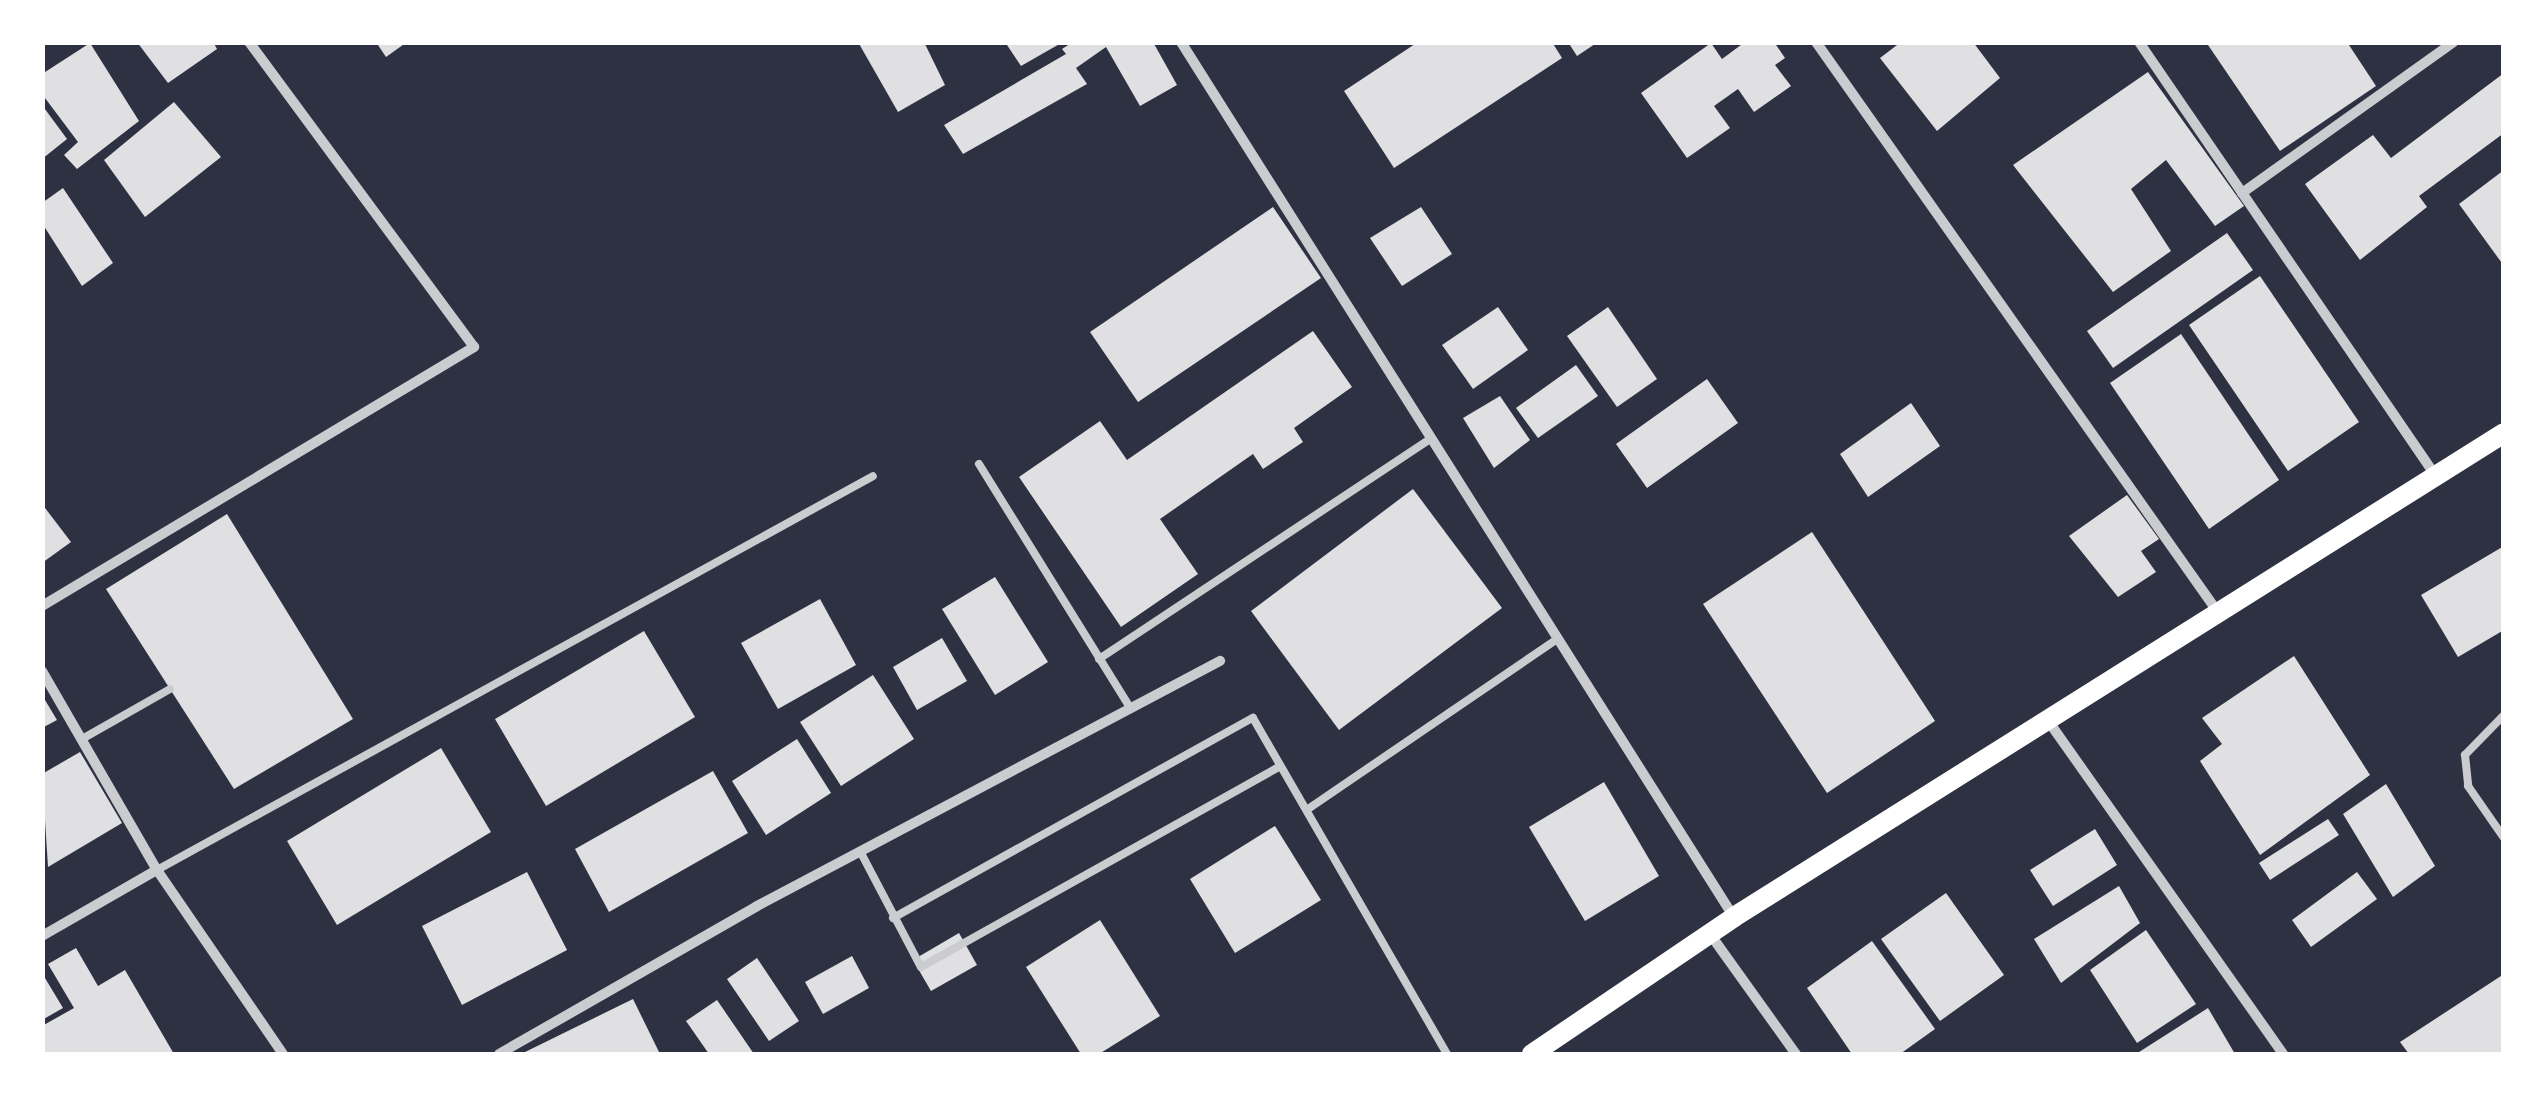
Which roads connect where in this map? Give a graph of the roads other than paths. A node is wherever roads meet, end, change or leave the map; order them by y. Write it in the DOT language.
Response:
graph roads {
  1 [pos="248,42"];
  2 [pos="1182,42"];
  3 [pos="1816,42"];
  4 [pos="2139,42"];
  5 [pos="2454,42"];
  6 [pos="2242,193"];
  7 [pos="2504,433"];
  8 [pos="1429,440"];
  9 [pos="979,464"];
  10 [pos="2435,475"];
  11 [pos="873,476"];
  12 [pos="42,606"];
  13 [pos="2219,614"];
  14 [pos="1556,640"];
  15 [pos="1099,659"];
  16 [pos="1220,660"];
  17 [pos="42,670"];
  18 [pos="170,689"];
  19 [pos="1130,708"];
  20 [pos="2504,715"];
  21 [pos="2048,722"];
  22 [pos="82,739"];
  23 [pos="1280,767"];
  24 [pos="1308,809"];
  25 [pos="2504,838"];
  26 [pos="860,852"];
  27 [pos="157,870"];
  28 [pos="1734,917"];
  29 [pos="894,918"];
  30 [pos="1710,934"];
  31 [pos="42,936"];
  32 [pos="283,1054"];
  33 [pos="499,1054"];
  34 [pos="1447,1054"];
  35 [pos="1532,1054"];
  36 [pos="1796,1054"];
  37 [pos="2282,1054"];
  1 -- 12 [label="street"];
  2 -- 8 [label="street"];
  3 -- 13 [label="street"];
  4 -- 6 [label="street"];
  5 -- 6 [label="street"];
  6 -- 10 [label="street"];
  7 -- 10 [label="main road"];
  8 -- 14 [label="street"];
  8 -- 15 [label="lane"];
  9 -- 15 [label="lane"];
  10 -- 13 [label="main road"];
  11 -- 27 [label="lane"];
  13 -- 21 [label="main road"];
  14 -- 24 [label="lane"];
  14 -- 28 [label="street"];
  15 -- 19 [label="lane"];
  16 -- 19 [label="street"];
  17 -- 22 [label="street"];
  18 -- 22 [label="lane"];
  19 -- 26 [label="street"];
  20 -- 25 [label="lane"];
  21 -- 28 [label="main road"];
  21 -- 37 [label="street"];
  22 -- 27 [label="street"];
  23 -- 24 [label="lane"];
  23 -- 29 [label="lane"];
  23 -- 29 [label="lane"];
  24 -- 34 [label="lane"];
  26 -- 29 [label="lane"];
  26 -- 33 [label="street"];
  27 -- 31 [label="street"];
  27 -- 32 [label="street"];
  28 -- 30 [label="main road"];
  30 -- 35 [label="main road"];
  30 -- 36 [label="street"];
}
